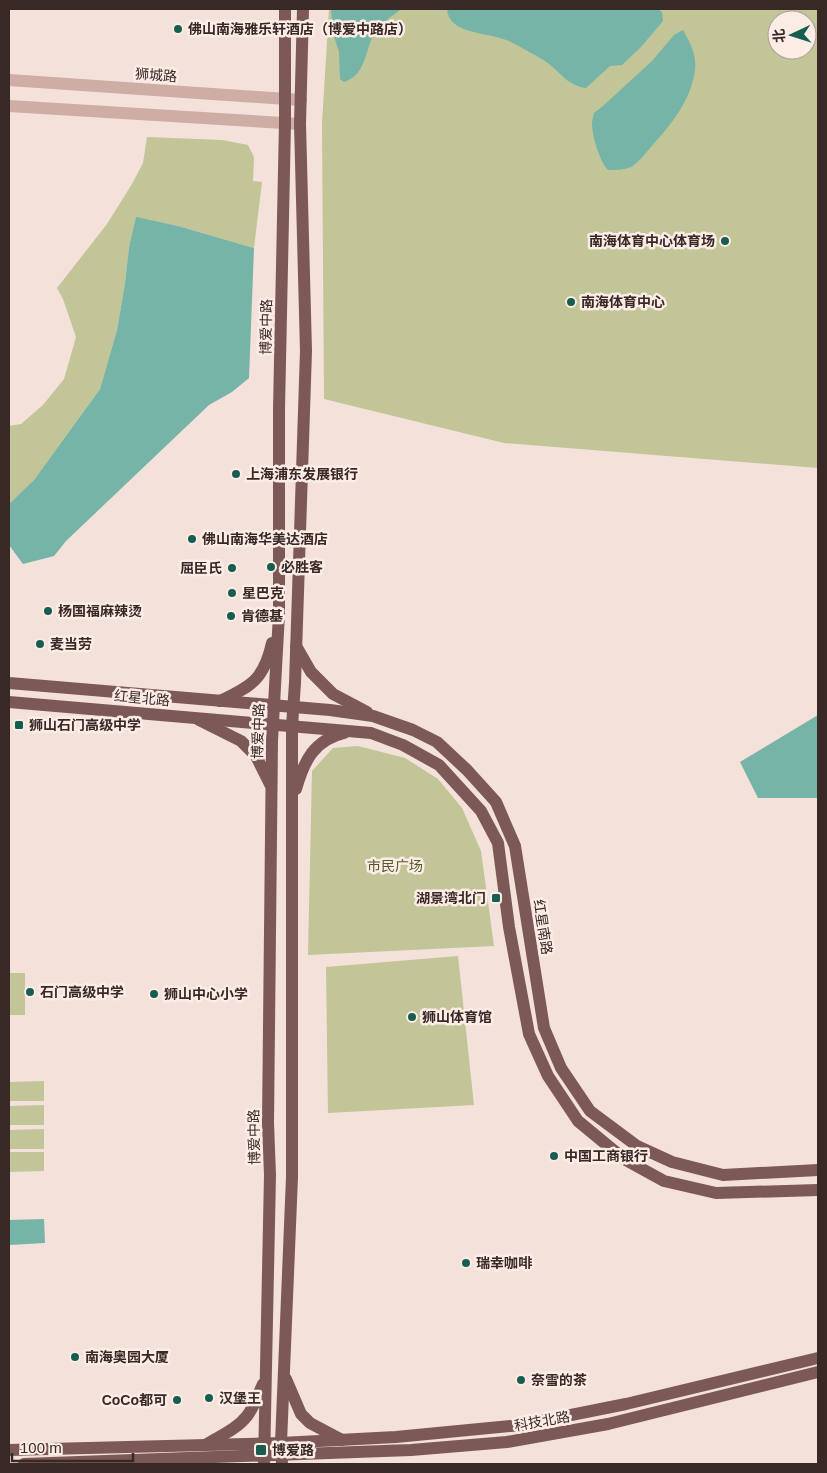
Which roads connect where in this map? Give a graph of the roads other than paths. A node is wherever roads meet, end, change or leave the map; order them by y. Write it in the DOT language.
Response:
graph roads {
  1 [pos="285,9"];
  2 [pos="303,9"];
  3 [pos="9,80"];
  4 [pos="285,98"];
  5 [pos="301,100"];
  6 [pos="9,106"];
  7 [pos="285,123"];
  8 [pos="300,124"];
  9 [pos="279,614"];
  10 [pos="296,646"];
  11 [pos="9,683"];
  12 [pos="220,701"];
  13 [pos="9,702"];
  14 [pos="274,706"];
  15 [pos="293,707"];
  16 [pos="373,716"];
  17 [pos="192,717"];
  18 [pos="273,724"];
  19 [pos="292,726"];
  20 [pos="350,731"];
  21 [pos="272,787"];
  22 [pos="292,801"];
  23 [pos="818,1170"];
  24 [pos="818,1190"];
  25 [pos="818,1358"];
  26 [pos="818,1372"];
  27 [pos="284,1375"];
  28 [pos="266,1377"];
  29 [pos="342,1440"];
  30 [pos="206,1445"];
  31 [pos="9,1450"];
  32 [pos="335,1452"];
  33 [pos="264,1454"];
  34 [pos="282,1454"];
  35 [pos="220,1457"];
  36 [pos="24,1464"];
  37 [pos="232,1464"];
  38 [pos="315,1464"];
  1 -- 4 [label="main road, 博爱中路"];
  2 -- 5 [label="main road"];
  3 -- 4 [label="street, 狮城路"];
  4 -- 5 [label="street, 狮城路"];
  4 -- 7 [label="main road, 博爱中路"];
  5 -- 8 [label="main road"];
  6 -- 7 [label="street"];
  7 -- 8 [label="street"];
  7 -- 9 [label="main road, 博爱中路"];
  8 -- 10 [label="main road"];
  9 -- 12 [label="main road"];
  9 -- 14 [label="main road, 博爱中路"];
  10 -- 15 [label="main road"];
  10 -- 16 [label="main road"];
  11 -- 12 [label="main road, 红星北路"];
  12 -- 14 [label="main road, 红星南路"];
  13 -- 17 [label="main road, 红星北路"];
  14 -- 15 [label="main road, 红星南路"];
  14 -- 18 [label="main road, 博爱中路"];
  15 -- 16 [label="main road, 红星南路"];
  15 -- 19 [label="main road"];
  16 -- 23 [label="main road, 红星南路"];
  17 -- 18 [label="main road, 红星北路"];
  17 -- 21 [label="main road"];
  18 -- 19 [label="main road"];
  18 -- 21 [label="main road, 博爱中路"];
  19 -- 20 [label="main road"];
  19 -- 22 [label="main road"];
  20 -- 22 [label="main road"];
  20 -- 24 [label="main road"];
  21 -- 28 [label="main road, 博爱中路"];
  22 -- 27 [label="main road"];
  25 -- 29 [label="main road"];
  26 -- 32 [label="main road, 科技北路"];
  27 -- 29 [label="main road"];
  27 -- 34 [label="main road"];
  28 -- 30 [label="main road"];
  28 -- 33 [label="main road, 博爱中路"];
  29 -- 34 [label="main road"];
  30 -- 31 [label="main road"];
  30 -- 33 [label="main road"];
  32 -- 34 [label="main road, 科技北路"];
  32 -- 38 [label="main road"];
  33 -- 34 [label="main road, 科技北路"];
  33 -- 35 [label="main road"];
  35 -- 36 [label="main road"];
  35 -- 37 [label="main road"];
}
